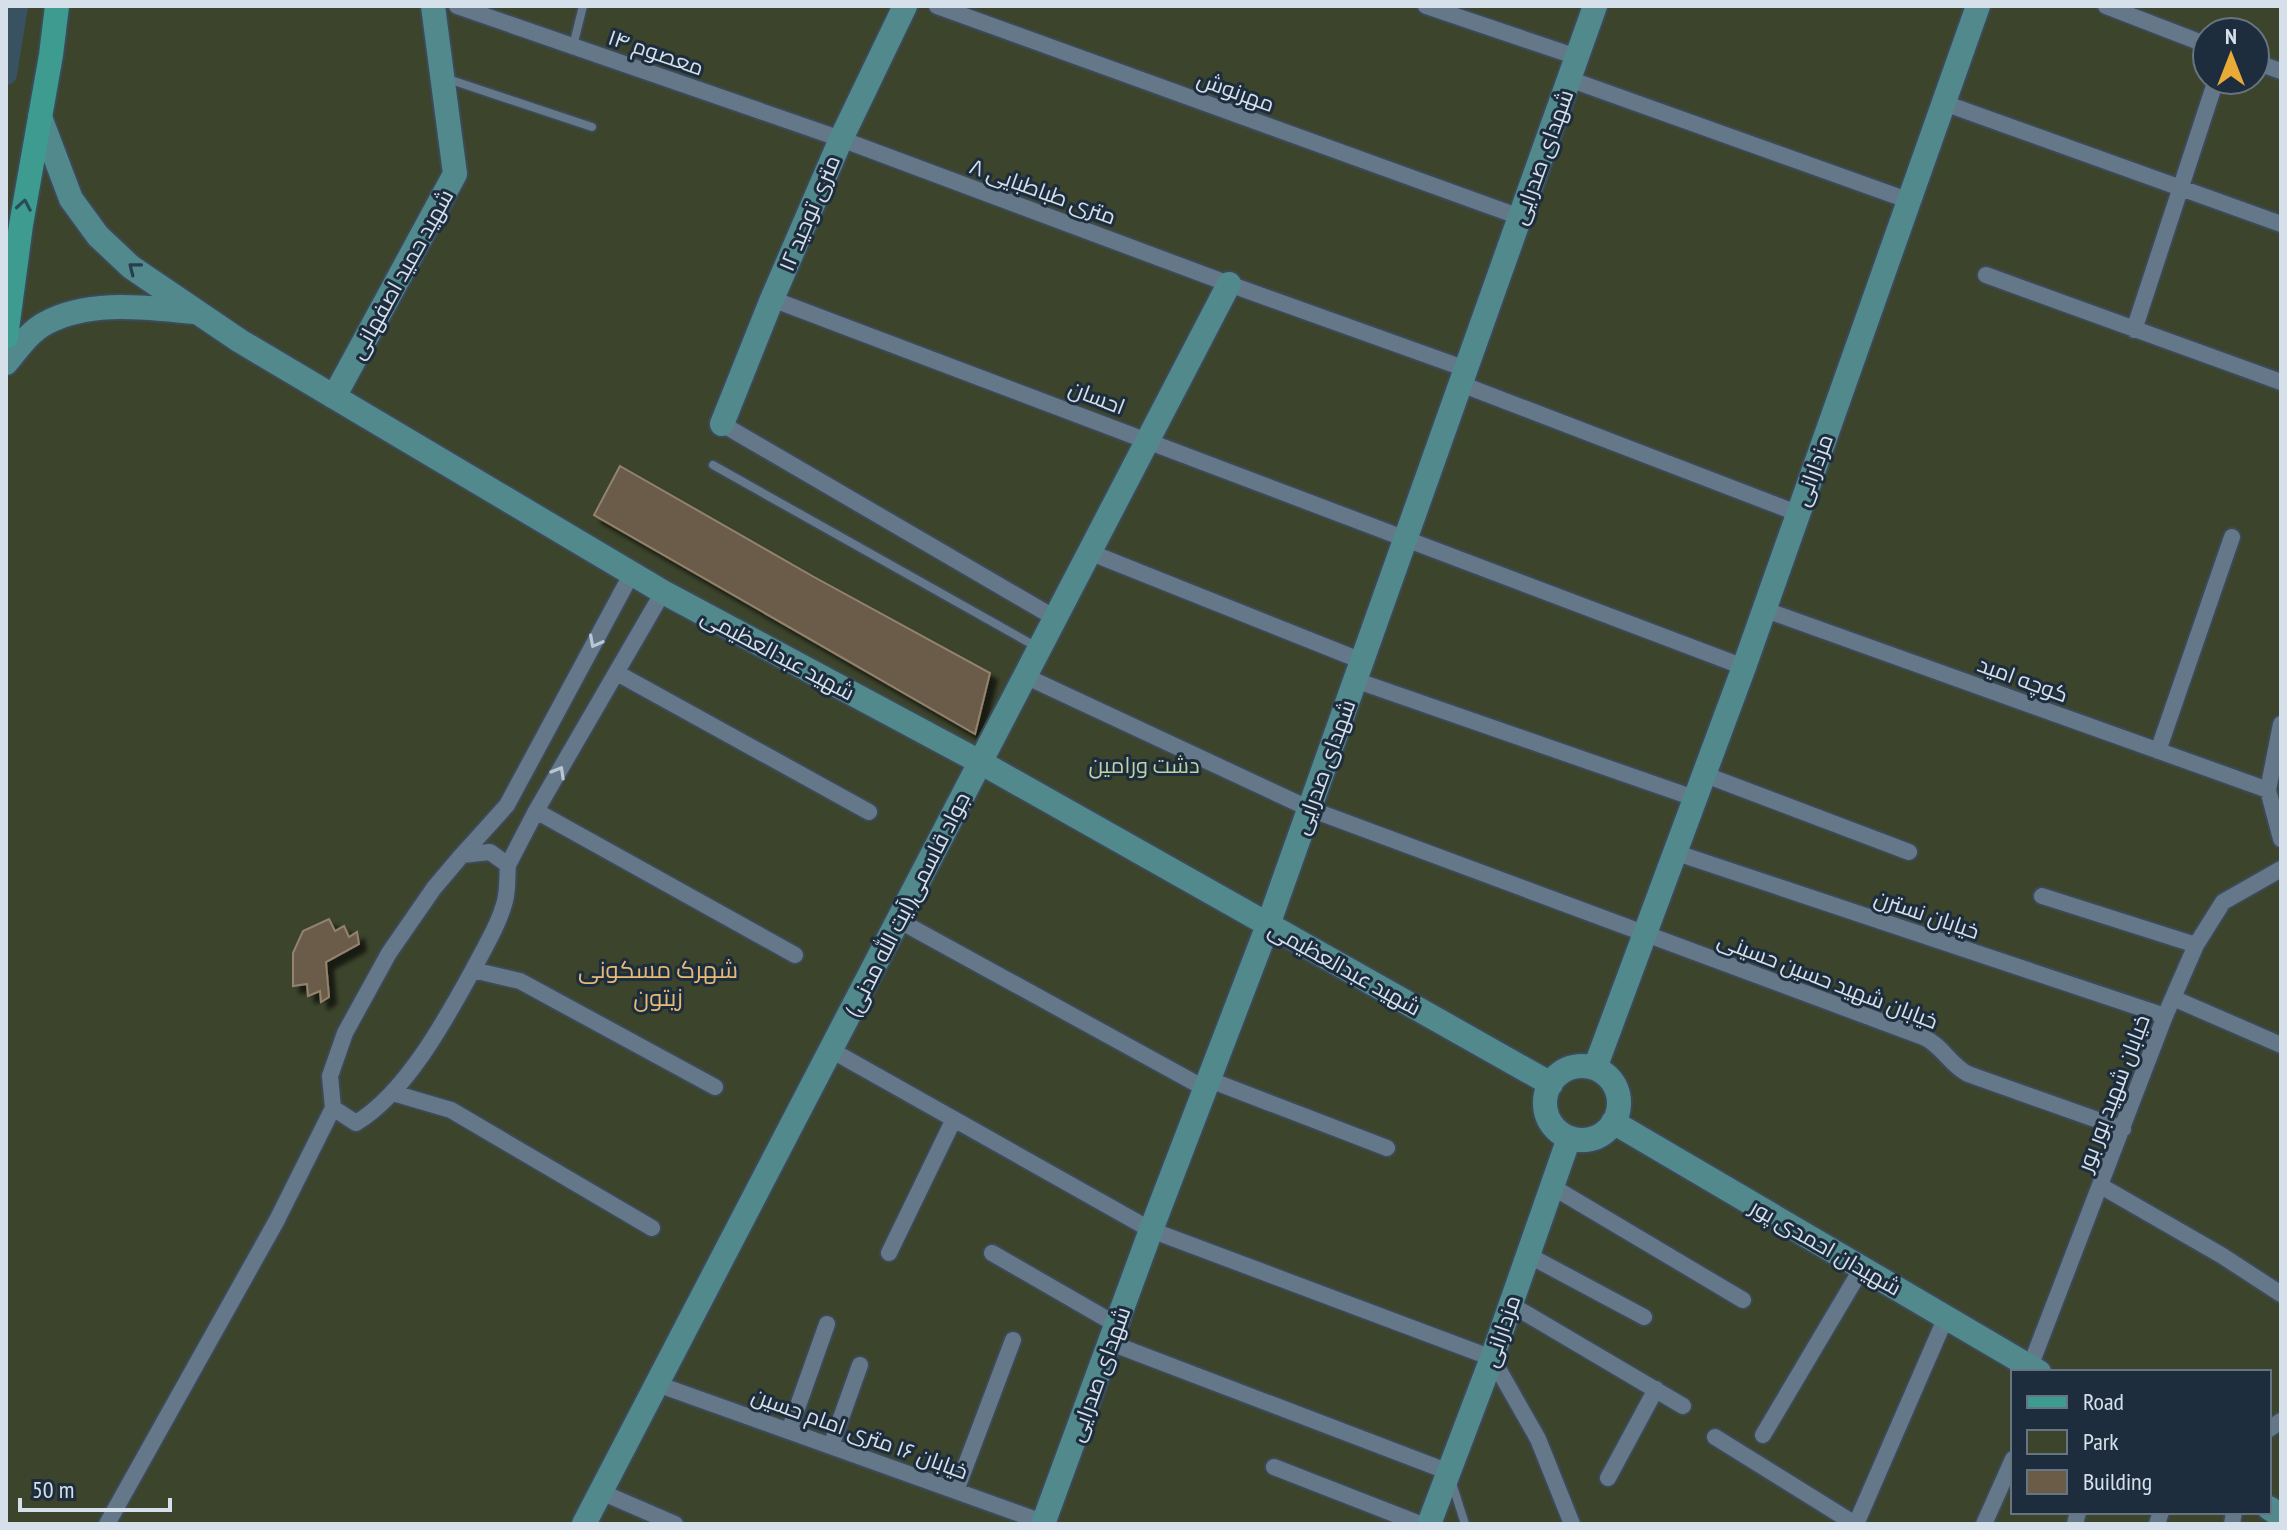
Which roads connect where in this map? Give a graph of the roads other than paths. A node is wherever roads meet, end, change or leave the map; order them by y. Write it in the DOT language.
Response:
graph roads {
  1 [pos="57,6"];
  2 [pos="433,6"];
  3 [pos="457,6"];
  4 [pos="583,6"];
  5 [pos="905,6"];
  6 [pos="937,6"];
  7 [pos="1426,6"];
  8 [pos="1978,6"];
  9 [pos="2106,6"];
  10 [pos="1592,8"];
  11 [pos="2191,39"];
  12 [pos="573,46"];
  13 [pos="1573,68"];
  14 [pos="443,77"];
  15 [pos="2211,96"];
  16 [pos="1944,103"];
  17 [pos="40,117"];
  18 [pos="592,127"];
  19 [pos="841,139"];
  20 [pos="2181,188"];
  21 [pos="1910,201"];
  22 [pos="1520,217"];
  23 [pos="2281,224"];
  24 [pos="1986,275"];
  25 [pos="1229,284"];
  26 [pos="772,299"];
  27 [pos="198,312"];
  28 [pos="2134,330"];
  29 [pos="6,337"];
  30 [pos="6,363"];
  31 [pos="1463,376"];
  32 [pos="2281,382"];
  33 [pos="334,397"];
  34 [pos="722,424"];
  35 [pos="1148,440"];
  36 [pos="713,465"];
  37 [pos="1797,513"];
  38 [pos="2232,537"];
  39 [pos="1406,538"];
  40 [pos="1089,552"];
  41 [pos="632,573"];
  42 [pos="663,592"];
  43 [pos="1763,609"];
  44 [pos="1055,618"];
  45 [pos="1039,649"];
  46 [pos="1744,667"];
  47 [pos="1359,671"];
  48 [pos="617,673"];
  49 [pos="1025,676"];
  50 [pos="2281,724"];
  51 [pos="2158,751"];
  52 [pos="980,762"];
  53 [pos="1703,774"];
  54 [pos="2268,790"];
  55 [pos="1694,798"];
  56 [pos="1310,809"];
  57 [pos="536,811"];
  58 [pos="869,812"];
  59 [pos="2281,839"];
  60 [pos="1674,852"];
  61 [pos="1909,852"];
  62 [pos="462,855"];
  63 [pos="508,865"];
  64 [pos="2281,869"];
  65 [pos="2042,896"];
  66 [pos="898,920"];
  67 [pos="1268,925"];
  68 [pos="1644,933"];
  69 [pos="2196,945"];
  70 [pos="795,955"];
  71 [pos="473,970"];
  72 [pos="2173,998"];
  73 [pos="2165,1016"];
  74 [pos="2281,1045"];
  75 [pos="831,1050"];
  76 [pos="1595,1068"];
  77 [pos="1551,1084"];
  78 [pos="1208,1085"];
  79 [pos="715,1087"];
  80 [pos="393,1093"];
  81 [pos="333,1108"];
  82 [pos="954,1119"];
  83 [pos="1613,1122"];
  84 [pos="2123,1129"];
  85 [pos="1569,1138"];
  86 [pos="1387,1148"];
  87 [pos="1551,1186"];
  88 [pos="2101,1186"];
  89 [pos="652,1228"];
  90 [pos="1151,1230"];
  91 [pos="889,1253"];
  92 [pos="992,1253"];
  93 [pos="1528,1255"];
  94 [pos="1862,1268"];
  95 [pos="2281,1294"];
  96 [pos="1743,1300"];
  97 [pos="1510,1304"];
  98 [pos="1644,1317"];
  99 [pos="1946,1317"];
  100 [pos="827,1324"];
  101 [pos="1114,1334"];
  102 [pos="1013,1340"];
  103 [pos="1492,1358"];
  104 [pos="860,1365"];
  105 [pos="2034,1370"];
  106 [pos="657,1384"];
  107 [pos="1656,1389"];
  108 [pos="1683,1406"];
  109 [pos="789,1431"];
  110 [pos="1763,1435"];
  111 [pos="1715,1437"];
  112 [pos="831,1446"];
  113 [pos="2011,1463"];
  114 [pos="1274,1467"];
  115 [pos="1449,1472"];
  116 [pos="1608,1478"];
  117 [pos="956,1491"];
  118 [pos="601,1492"];
  119 [pos="1045,1523"];
  120 [pos="107,1524"];
  121 [pos="584,1524"];
  122 [pos="675,1524"];
  123 [pos="1420,1524"];
  124 [pos="1429,1524"];
  125 [pos="1465,1524"];
  126 [pos="1572,1524"];
  127 [pos="1856,1524"];
  128 [pos="1984,1524"];
  1 -- 17 [label="main road"];
  2 -- 14 [label="street, شهید حمید اصفهانی"];
  3 -- 12 [label="street, ۱۴ معصوم"];
  4 -- 12 [label="lane"];
  5 -- 19 [label="street, ۱۲ متری توحید"];
  6 -- 22 [label="street, مهرنوش"];
  7 -- 13 [label="street"];
  8 -- 16 [label="street, مزدارانی"];
  9 -- 11 [label="street"];
  10 -- 13 [label="street, شهدای صدرایی"];
  12 -- 19 [label="street, ۱۴ معصوم"];
  13 -- 21 [label="street"];
  13 -- 22 [label="street, شهدای صدرایی"];
  14 -- 18 [label="lane"];
  14 -- 33 [label="street, شهید حمید اصفهانی"];
  15 -- 20 [label="street"];
  16 -- 20 [label="street"];
  16 -- 21 [label="street, مزدارانی"];
  27 -- 17 [label="street, شهید عبدالعظیمی, one-way"];
  29 -- 17 [label="main road, one-way"];
  19 -- 25 [label="street, ۸ متری طباطبایی"];
  19 -- 26 [label="street, ۱۲ متری توحید"];
  20 -- 23 [label="street"];
  20 -- 28 [label="street"];
  21 -- 37 [label="street, مزدارانی"];
  22 -- 31 [label="street, شهدای صدرایی"];
  24 -- 28 [label="street"];
  25 -- 31 [label="street, ۸ متری طباطبایی"];
  25 -- 35 [label="street, جواد قاسمی(آیت الله مدنی)"];
  26 -- 34 [label="street, ۱۲ متری توحید"];
  26 -- 35 [label="street, احسان"];
  27 -- 30 [label="street"];
  27 -- 33 [label="street, شهید عبدالعظیمی"];
  28 -- 32 [label="street"];
  31 -- 37 [label="street, ۸ متری طباطبایی"];
  31 -- 39 [label="street, شهدای صدرایی"];
  33 -- 41 [label="street, شهید عبدالعظیمی"];
  34 -- 44 [label="street"];
  35 -- 39 [label="street, احسان"];
  35 -- 40 [label="street, جواد قاسمی(آیت الله مدنی)"];
  36 -- 45 [label="lane"];
  37 -- 43 [label="street, مزدارانی"];
  38 -- 51 [label="street"];
  39 -- 46 [label="street, احسان"];
  39 -- 47 [label="street, شهدای صدرایی"];
  40 -- 44 [label="street, جواد قاسمی(آیت الله مدنی)"];
  40 -- 47 [label="street"];
  41 -- 42 [label="street, شهید عبدالعظیمی"];
  41 -- 62 [label="street, one-way"];
  42 -- 48 [label="street"];
  42 -- 52 [label="street, شهید عبدالعظیمی"];
  43 -- 46 [label="street, مزدارانی"];
  43 -- 51 [label="street, کوچه امید"];
  44 -- 45 [label="street, جواد قاسمی(آیت الله مدنی)"];
  45 -- 49 [label="street, جواد قاسمی(آیت الله مدنی)"];
  46 -- 53 [label="street, مزدارانی"];
  47 -- 55 [label="street"];
  47 -- 56 [label="street, شهدای صدرایی"];
  57 -- 48 [label="street, one-way"];
  48 -- 58 [label="street"];
  49 -- 52 [label="street, جواد قاسمی(آیت الله مدنی)"];
  49 -- 56 [label="street, خیابان شهید حسین حسینی"];
  50 -- 54 [label="street"];
  51 -- 54 [label="street, کوچه امید"];
  52 -- 66 [label="street, جواد قاسمی(آیت الله مدنی)"];
  52 -- 67 [label="street, شهید عبدالعظیمی"];
  53 -- 55 [label="street, مزدارانی"];
  53 -- 61 [label="street"];
  54 -- 59 [label="street"];
  55 -- 60 [label="street, مزدارانی"];
  56 -- 67 [label="street, شهدای صدرایی"];
  56 -- 68 [label="street, خیابان شهید حسین حسینی"];
  57 -- 63 [label="street"];
  57 -- 70 [label="street"];
  60 -- 68 [label="street, مزدارانی"];
  60 -- 73 [label="street, خیابان نسترن"];
  62 -- 63 [label="street"];
  62 -- 81 [label="street"];
  63 -- 71 [label="street"];
  64 -- 69 [label="street, خیابان شهید بور بور"];
  65 -- 69 [label="street"];
  66 -- 75 [label="street, جواد قاسمی(آیت الله مدنی)"];
  66 -- 78 [label="street"];
  67 -- 77 [label="street, شهید عبدالعظیمی"];
  67 -- 78 [label="street, شهدای صدرایی"];
  68 -- 76 [label="street, مزدارانی"];
  68 -- 84 [label="street, خیابان شهید حسین حسینی"];
  69 -- 72 [label="street, خیابان شهید بور بور"];
  71 -- 79 [label="street"];
  71 -- 80 [label="street"];
  72 -- 73 [label="street, خیابان شهید بور بور"];
  72 -- 74 [label="street"];
  73 -- 84 [label="street, خیابان شهید بور بور"];
  75 -- 82 [label="street"];
  75 -- 106 [label="street, جواد قاسمی(آیت الله مدنی)"];
  76 -- 77 [label="street"];
  76 -- 83 [label="street"];
  77 -- 85 [label="street"];
  78 -- 86 [label="street"];
  78 -- 90 [label="street, شهدای صدرایی"];
  80 -- 81 [label="street"];
  80 -- 89 [label="street"];
  81 -- 120 [label="street"];
  82 -- 90 [label="street"];
  82 -- 91 [label="street"];
  83 -- 85 [label="street"];
  83 -- 94 [label="street, شهیدان احمدی پور"];
  84 -- 88 [label="street, خیابان شهید بور بور"];
  85 -- 87 [label="street, مزدارانی"];
  87 -- 93 [label="street, مزدارانی"];
  87 -- 96 [label="street"];
  88 -- 95 [label="street"];
  88 -- 105 [label="street, خیابان شهید بور بور"];
  90 -- 101 [label="street, شهدای صدرایی"];
  90 -- 103 [label="street"];
  92 -- 101 [label="street"];
  93 -- 97 [label="street, مزدارانی"];
  93 -- 98 [label="street"];
  94 -- 99 [label="street, شهیدان احمدی پور"];
  94 -- 110 [label="street"];
  97 -- 103 [label="street, مزدارانی"];
  97 -- 107 [label="street"];
  99 -- 105 [label="street, شهیدان احمدی پور"];
  99 -- 127 [label="street"];
  100 -- 109 [label="street"];
  101 -- 115 [label="street"];
  101 -- 119 [label="street, شهدای صدرایی"];
  102 -- 117 [label="street"];
  103 -- 115 [label="street, مزدارانی"];
  103 -- 126 [label="street"];
  104 -- 112 [label="street"];
  106 -- 109 [label="street, خیابان ۱۶ متری امام حسین"];
  106 -- 118 [label="street, جواد قاسمی(آیت الله مدنی)"];
  107 -- 108 [label="street"];
  107 -- 116 [label="street"];
  109 -- 112 [label="street, خیابان ۱۶ متری امام حسین"];
  111 -- 127 [label="street"];
  112 -- 117 [label="street, خیابان ۱۶ متری امام حسین"];
  113 -- 128 [label="street"];
  114 -- 123 [label="street"];
  115 -- 124 [label="street, مزدارانی"];
  115 -- 125 [label="lane"];
  117 -- 119 [label="street, خیابان ۱۶ متری امام حسین"];
  118 -- 121 [label="street, جواد قاسمی(آیت الله مدنی)"];
  118 -- 122 [label="street"];
}
